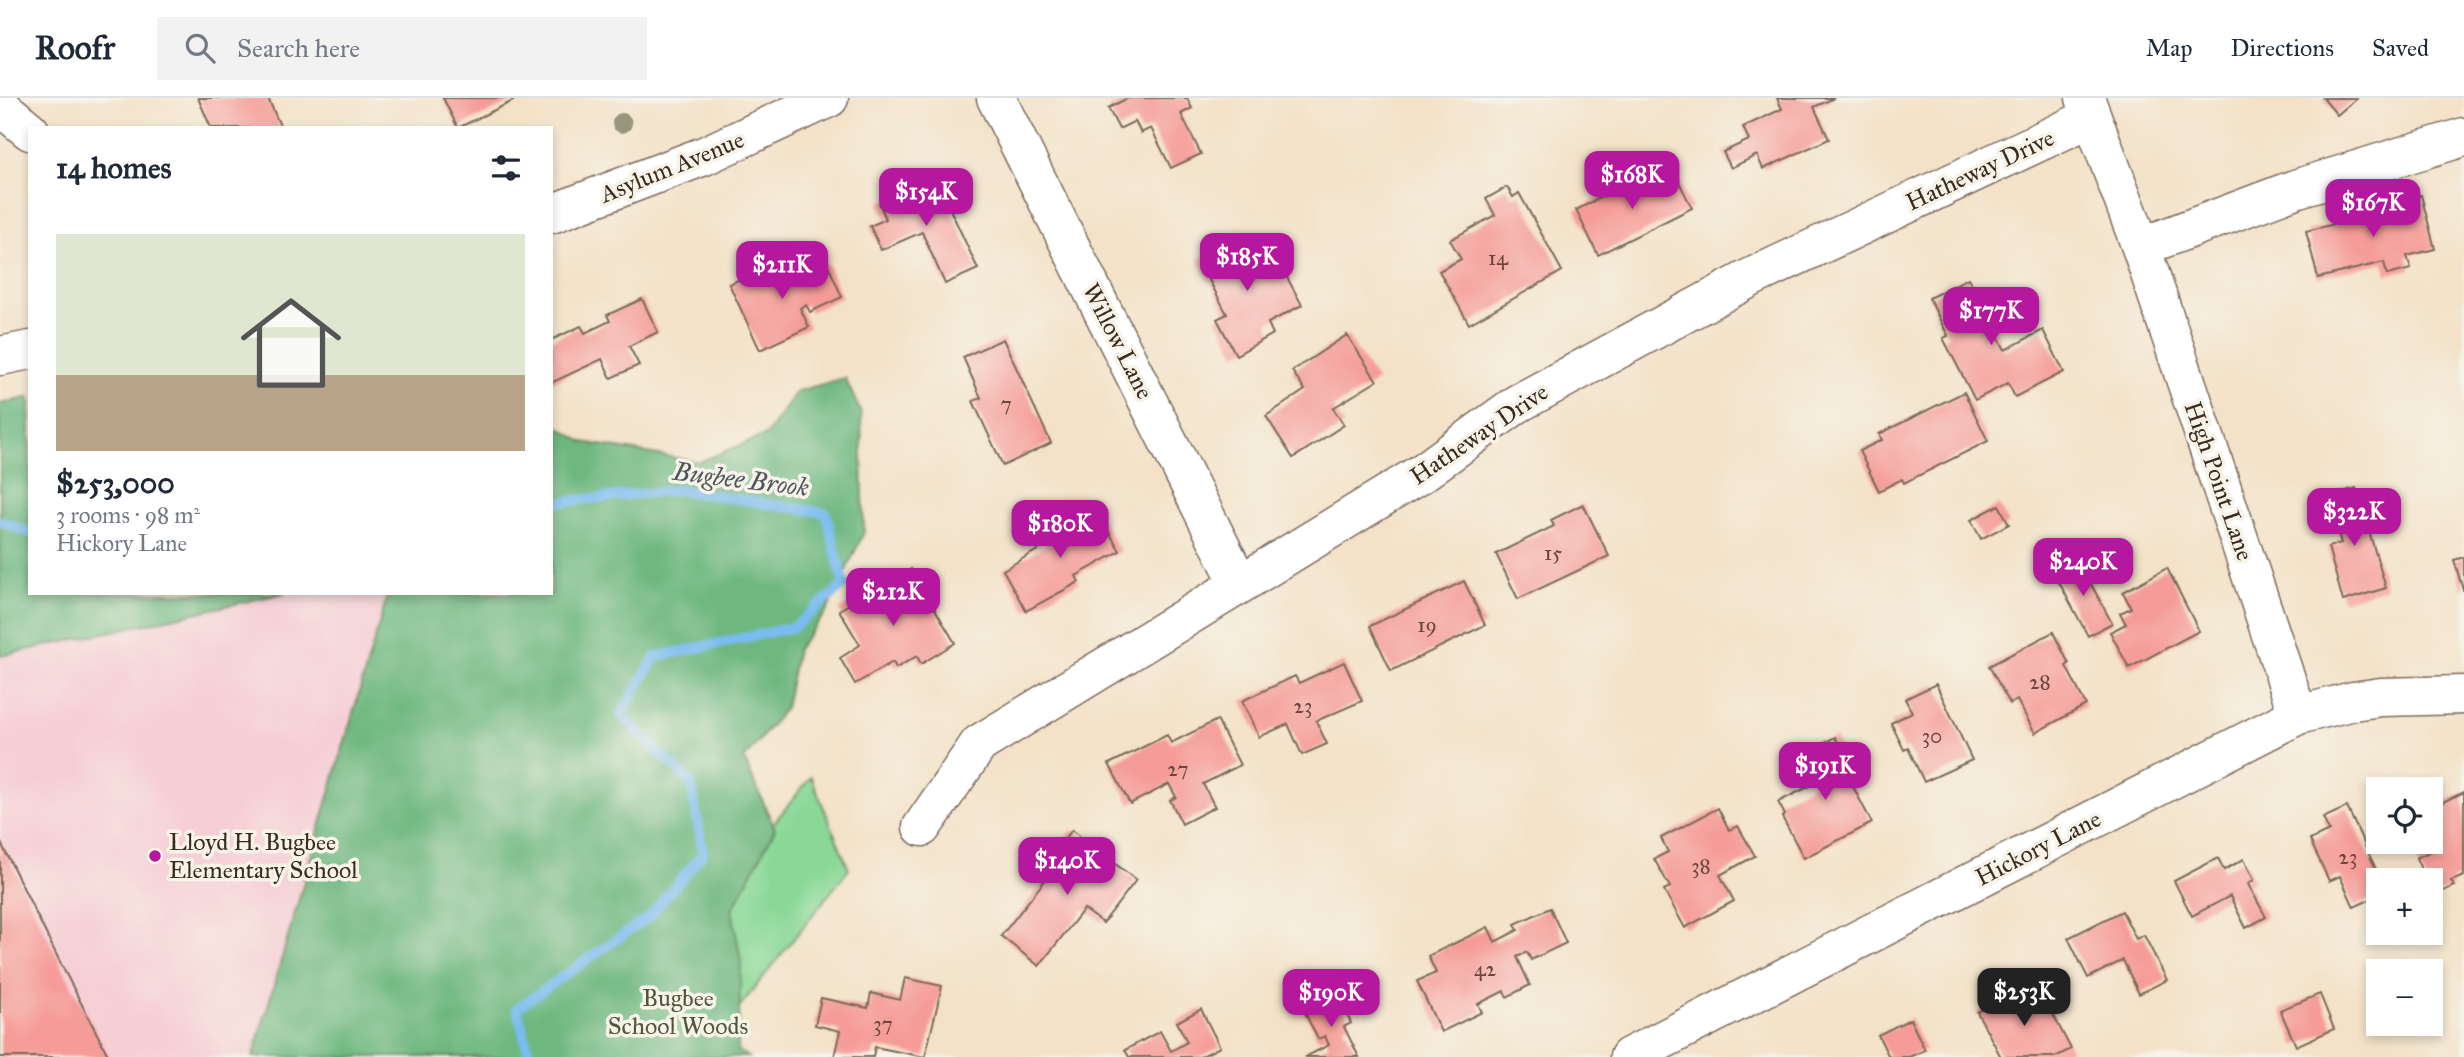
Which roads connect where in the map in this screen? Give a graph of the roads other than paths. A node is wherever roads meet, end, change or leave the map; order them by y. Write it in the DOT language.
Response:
graph roads {
  1 [pos="829,98"];
  2 [pos="996,98"];
  3 [pos="0,106"];
  4 [pos="2087,108"];
  5 [pos="28,129"];
  6 [pos="2464,136"];
  7 [pos="553,213"];
  8 [pos="2141,247"];
  9 [pos="28,350"];
  10 [pos="0,356"];
  11 [pos="1239,583"];
  12 [pos="2464,695"];
  13 [pos="2298,715"];
  14 [pos="922,827"];
  15 [pos="1629,1057"];
  1 -- 7 [label="street, Asylum Avenue"];
  2 -- 11 [label="street, Willow Lane"];
  3 -- 5 [label="street"];
  4 -- 8 [label="street, High Point Lane"];
  4 -- 11 [label="street, Hatheway Drive"];
  6 -- 8 [label="street"];
  8 -- 13 [label="street, High Point Lane"];
  9 -- 10 [label="street"];
  11 -- 14 [label="street, Hatheway Drive"];
  12 -- 13 [label="street, Hickory Lane"];
  13 -- 15 [label="street, Hickory Lane"];
}
